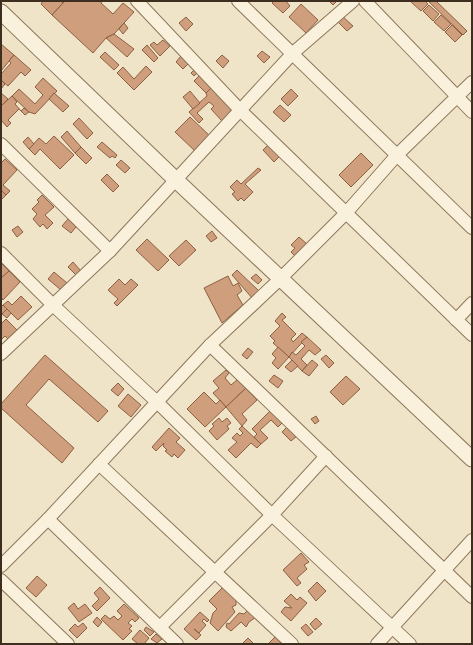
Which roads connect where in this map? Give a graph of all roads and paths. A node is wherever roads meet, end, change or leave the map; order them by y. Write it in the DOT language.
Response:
graph roads {
  1 [pos="137,1"];
  2 [pos="238,1"];
  3 [pos="353,1"];
  4 [pos="365,1"];
  5 [pos="1,12"];
  6 [pos="293,53"];
  7 [pos="472,82"];
  8 [pos="456,96"];
  9 [pos="241,111"];
  10 [pos="472,112"];
  11 [pos="1,144"];
  12 [pos="397,155"];
  13 [pos="176,181"];
  14 [pos="346,213"];
  15 [pos="472,228"];
  16 [pos="110,251"];
  17 [pos="1,253"];
  18 [pos="280,280"];
  19 [pos="472,303"];
  20 [pos="54,306"];
  21 [pos="456,320"];
  22 [pos="472,335"];
  23 [pos="210,345"];
  24 [pos="1,354"];
  25 [pos="158,402"];
  26 [pos="326,456"];
  27 [pos="472,459"];
  28 [pos="99,464"];
  29 [pos="272,515"];
  30 [pos="48,519"];
  31 [pos="472,540"];
  32 [pos="1,566"];
  33 [pos="445,570"];
  34 [pos="215,572"];
  35 [pos="1,580"];
  36 [pos="472,597"];
  37 [pos="160,627"];
  38 [pos="393,627"];
  39 [pos="68,644"];
  40 [pos="177,644"];
  41 [pos="292,644"];
  42 [pos="377,644"];
  43 [pos="410,644"];
  1 -- 9 [label="street"];
  2 -- 6 [label="street"];
  3 -- 6 [label="street"];
  4 -- 8 [label="street"];
  5 -- 13 [label="street"];
  6 -- 9 [label="street"];
  6 -- 12 [label="street"];
  7 -- 8 [label="street"];
  8 -- 10 [label="street"];
  8 -- 12 [label="street"];
  9 -- 13 [label="street"];
  9 -- 14 [label="street"];
  11 -- 16 [label="street"];
  12 -- 14 [label="street"];
  12 -- 15 [label="street"];
  13 -- 16 [label="street"];
  13 -- 18 [label="street"];
  14 -- 18 [label="street"];
  14 -- 21 [label="street"];
  16 -- 20 [label="street"];
  17 -- 20 [label="street"];
  18 -- 23 [label="street"];
  18 -- 27 [label="street"];
  19 -- 21 [label="street"];
  20 -- 24 [label="street"];
  20 -- 25 [label="street"];
  21 -- 22 [label="street"];
  23 -- 25 [label="street"];
  23 -- 26 [label="street"];
  25 -- 28 [label="street"];
  25 -- 29 [label="street"];
  26 -- 29 [label="street"];
  26 -- 33 [label="street"];
  28 -- 30 [label="street"];
  28 -- 34 [label="street"];
  29 -- 34 [label="street"];
  29 -- 38 [label="street"];
  30 -- 32 [label="street"];
  30 -- 37 [label="street"];
  31 -- 33 [label="street"];
  33 -- 36 [label="street"];
  33 -- 38 [label="street"];
  34 -- 37 [label="street"];
  34 -- 41 [label="street"];
  35 -- 39 [label="street"];
  37 -- 40 [label="street"];
  38 -- 42 [label="street"];
  38 -- 43 [label="street"];
}
